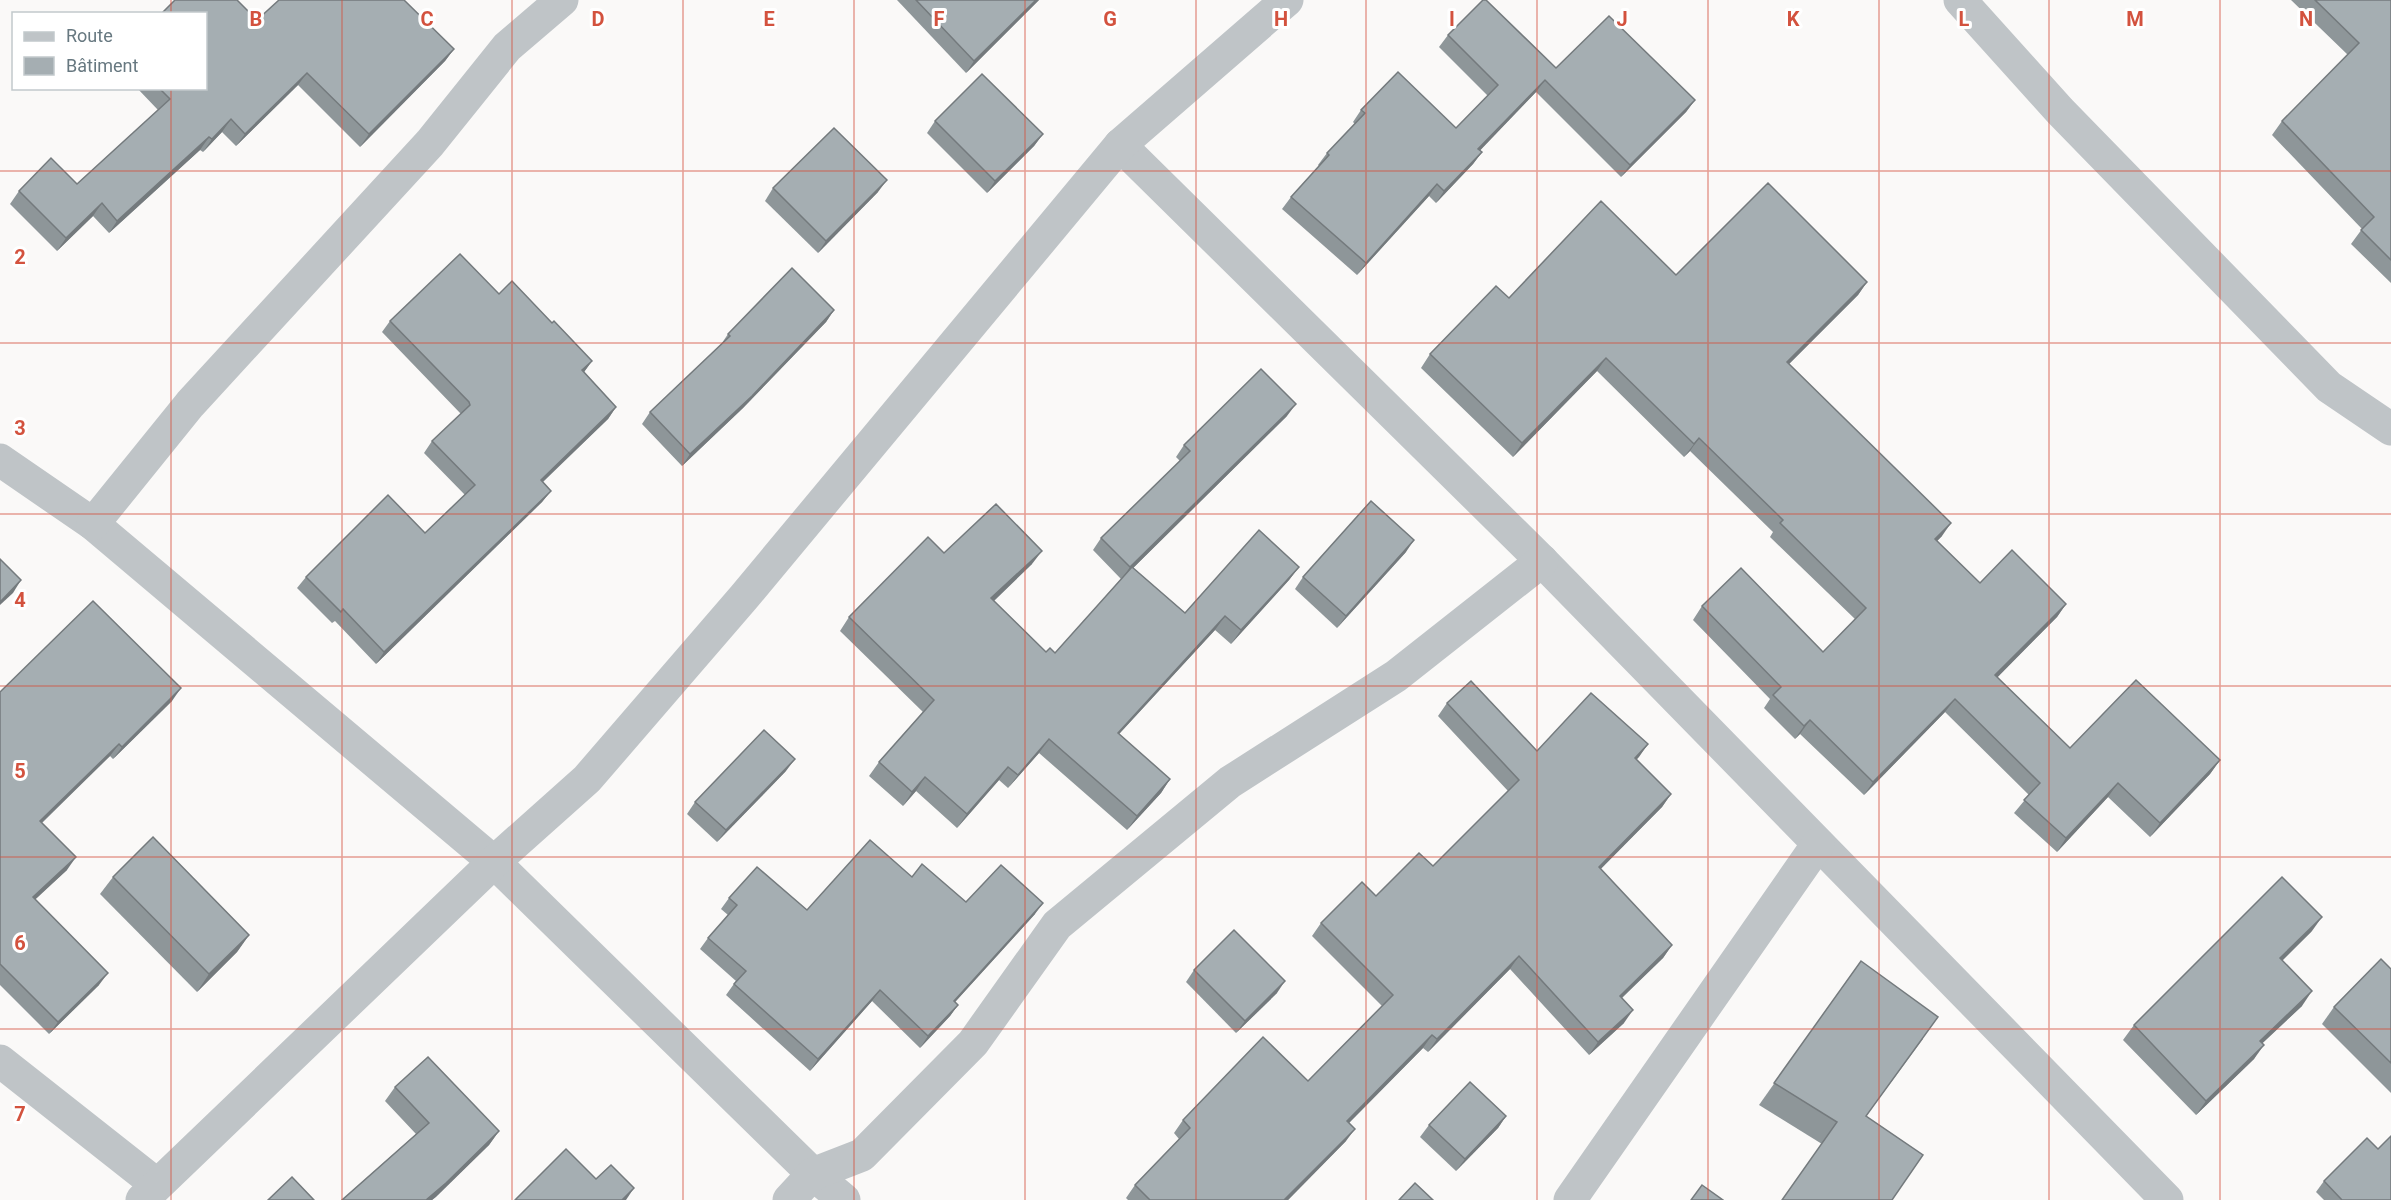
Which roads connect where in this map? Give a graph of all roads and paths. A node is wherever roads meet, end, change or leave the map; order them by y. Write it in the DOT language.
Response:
graph roads {
  1 [pos="562,0"];
  2 [pos="1287,0"];
  3 [pos="1960,0"];
  4 [pos="1120,145"];
  5 [pos="2391,429"];
  6 [pos="0,460"];
  7 [pos="93,524"];
  8 [pos="1542,561"];
  9 [pos="1818,844"];
  10 [pos="494,862"];
  11 [pos="0,1061"];
  12 [pos="813,1174"];
  13 [pos="149,1192"];
  14 [pos="789,1200"];
  15 [pos="844,1200"];
  16 [pos="1570,1200"];
  17 [pos="2167,1200"];
  1 -- 7 [label="street"];
  2 -- 4 [label="street"];
  3 -- 5 [label="street"];
  4 -- 8 [label="street"];
  4 -- 10 [label="street"];
  6 -- 7 [label="street"];
  7 -- 10 [label="street"];
  8 -- 9 [label="street"];
  8 -- 12 [label="street"];
  9 -- 16 [label="street"];
  9 -- 17 [label="street"];
  10 -- 12 [label="street"];
  10 -- 13 [label="street"];
  11 -- 13 [label="street"];
  12 -- 14 [label="street"];
  12 -- 15 [label="street"];
}
